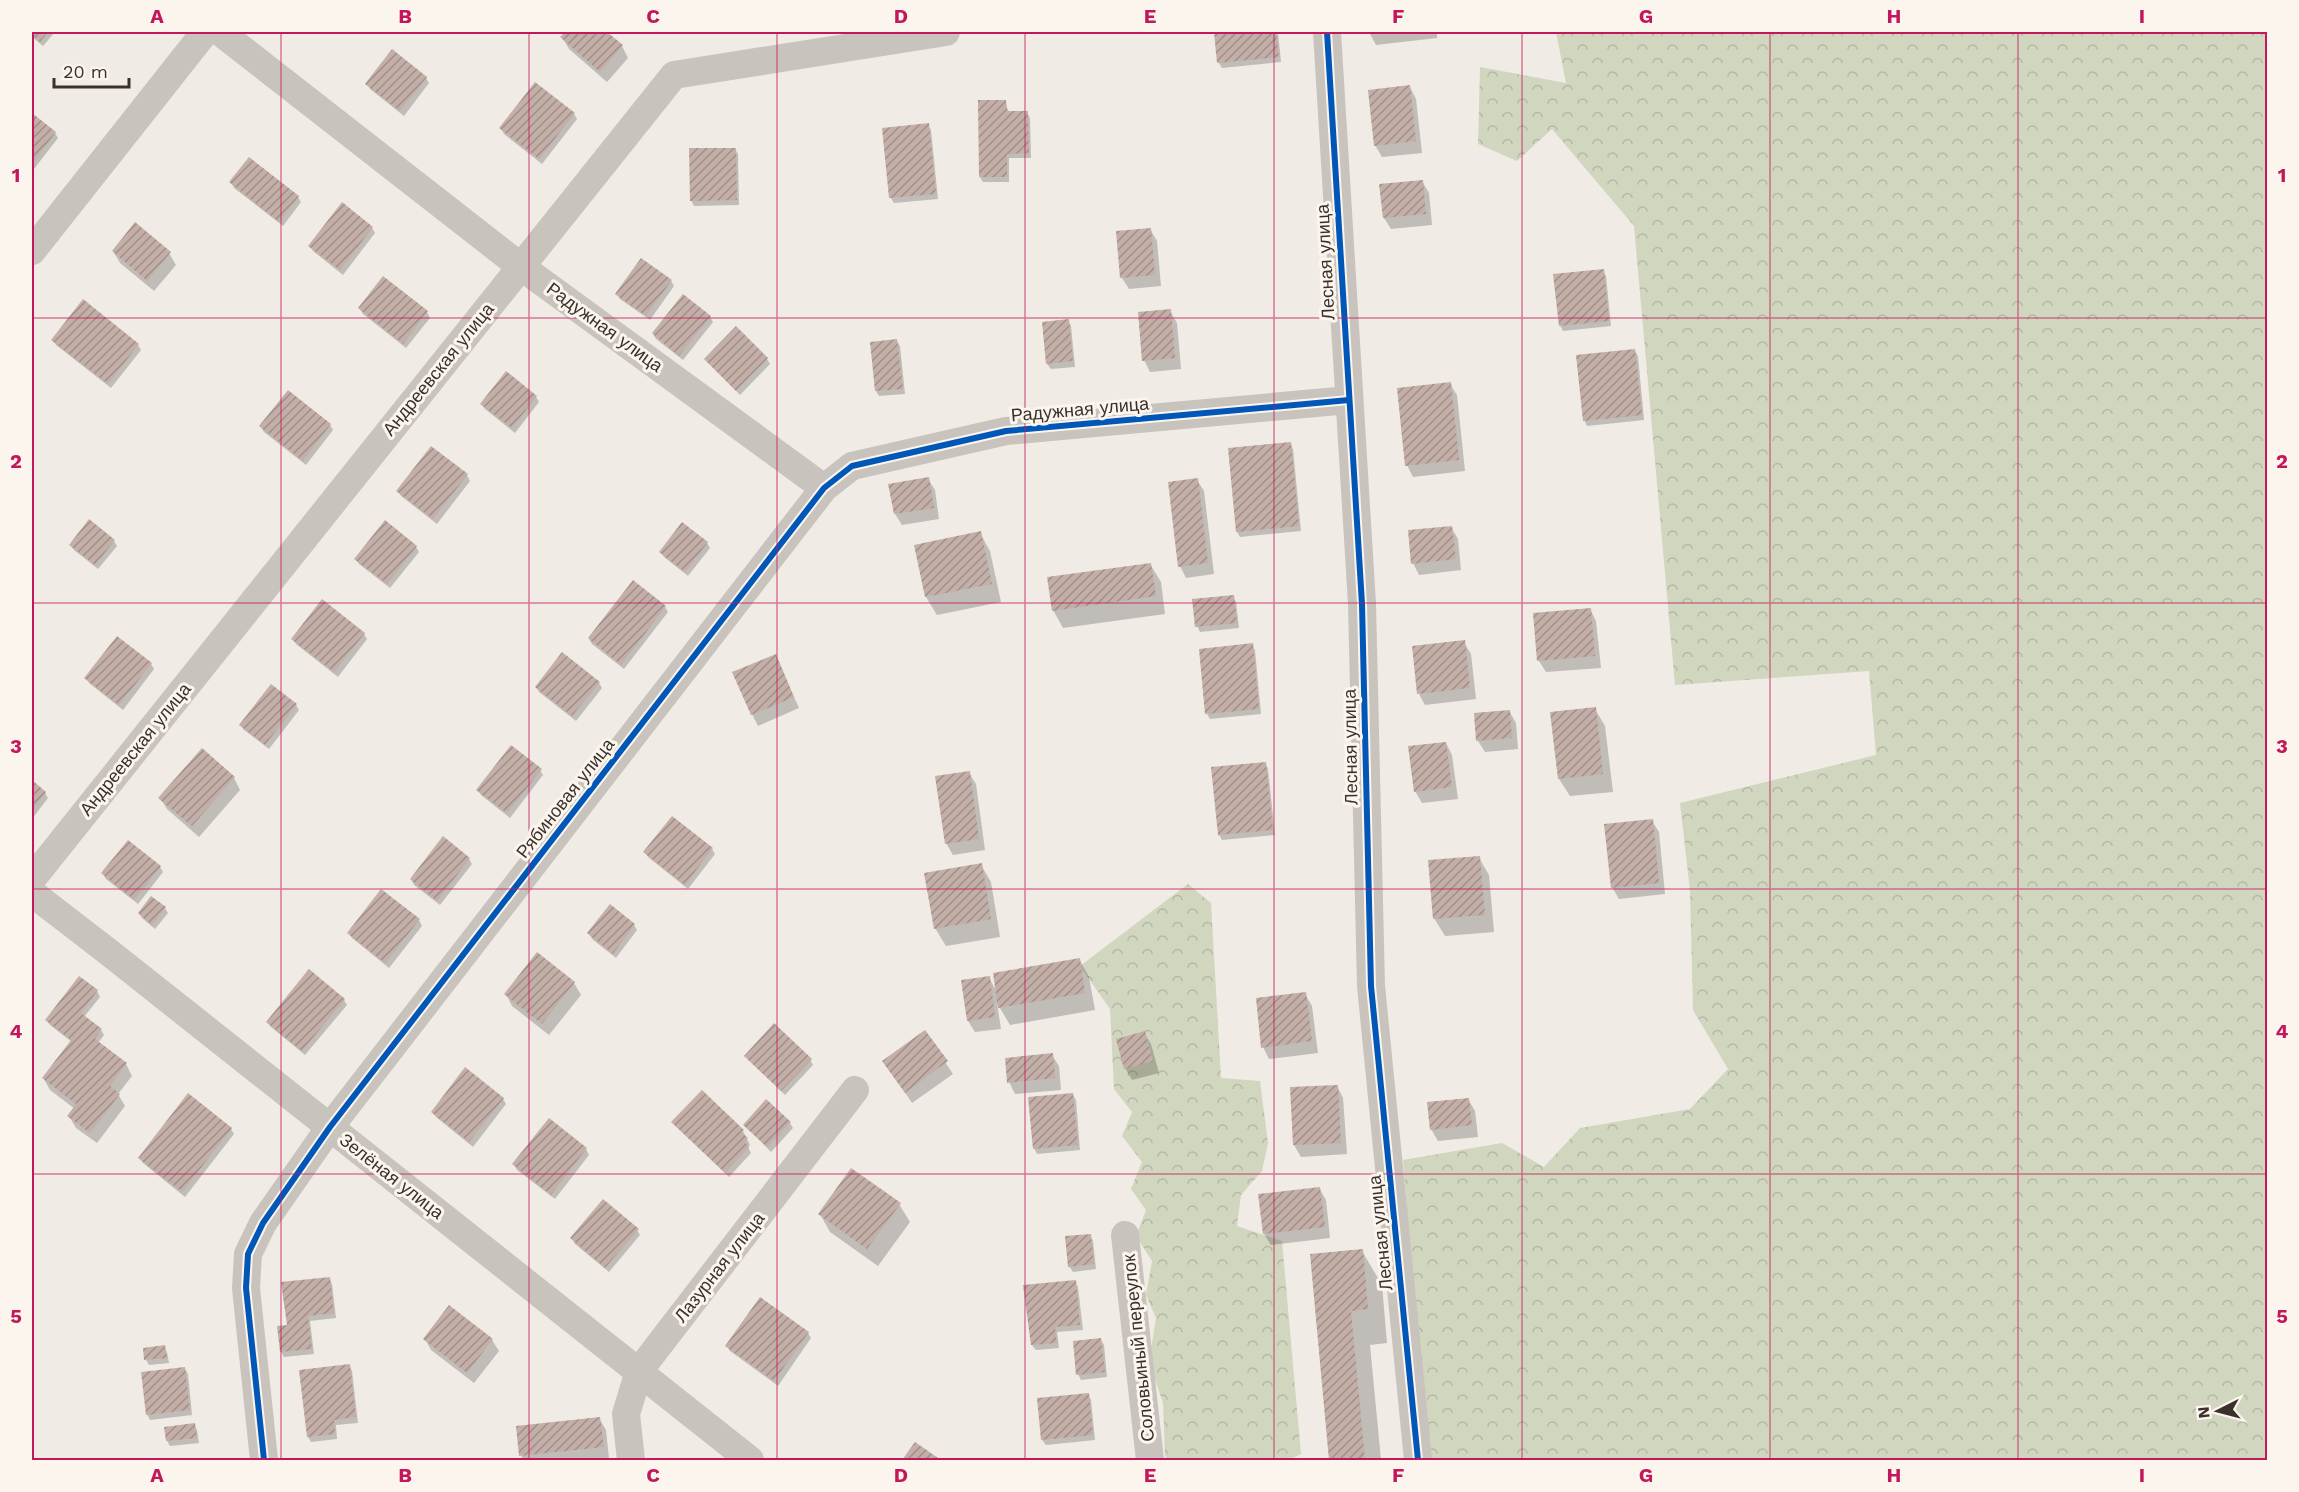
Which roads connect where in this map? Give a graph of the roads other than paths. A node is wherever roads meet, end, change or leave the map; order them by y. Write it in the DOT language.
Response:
graph roads {
  1 [pos="205,32"];
  2 [pos="220,32"];
  3 [pos="946,32"];
  4 [pos="1327,32"];
  5 [pos="32,251"];
  6 [pos="520,266"];
  7 [pos="1349,400"];
  8 [pos="824,488"];
  9 [pos="32,879"];
  10 [pos="32,893"];
  11 [pos="855,1090"];
  12 [pos="330,1127"];
  13 [pos="1125,1235"];
  14 [pos="639,1371"];
  15 [pos="264,1461"];
  16 [pos="631,1461"];
  17 [pos="750,1461"];
  18 [pos="1150,1461"];
  19 [pos="1418,1461"];
  1 -- 5 [label="street"];
  2 -- 6 [label="street, Радужная улица"];
  3 -- 6 [label="street, Андреевская улица"];
  4 -- 7 [label="street, Лесная улица"];
  6 -- 8 [label="street, Радужная улица"];
  6 -- 9 [label="street, Андреевская улица"];
  7 -- 8 [label="street, Радужная улица"];
  7 -- 19 [label="street, Лесная улица"];
  8 -- 12 [label="street, Рябиновая улица"];
  10 -- 12 [label="street, Зелёная улица"];
  11 -- 14 [label="street, Лазурная улица"];
  12 -- 14 [label="street, Зелёная улица"];
  12 -- 15 [label="street, Рябиновая улица"];
  13 -- 18 [label="street, Соловьиный переулок"];
  14 -- 16 [label="street, Лазурная улица"];
  14 -- 17 [label="street, Зелёная улица"];
}
